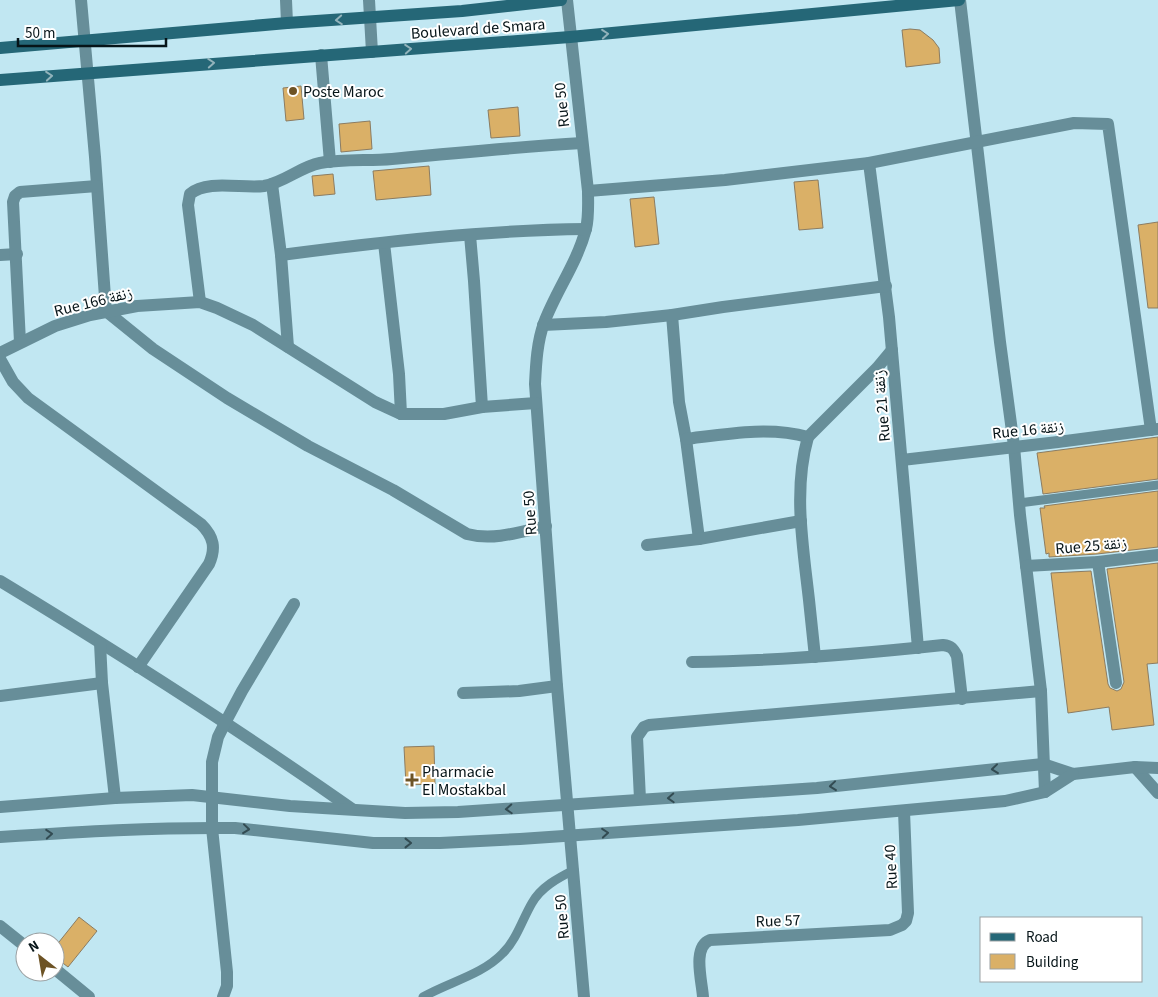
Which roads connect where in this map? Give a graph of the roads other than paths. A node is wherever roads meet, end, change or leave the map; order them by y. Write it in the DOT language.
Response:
graph roads {
  1 [pos="80,0"];
  2 [pos="286,0"];
  3 [pos="369,0"];
  4 [pos="561,0"];
  5 [pos="567,0"];
  6 [pos="959,0"];
  7 [pos="462,6"];
  8 [pos="370,18"];
  9 [pos="287,24"];
  10 [pos="570,37"];
  11 [pos="84,41"];
  12 [pos="0,48"];
  13 [pos="372,52"];
  14 [pos="321,55"];
  15 [pos="86,72"];
  16 [pos="0,80"];
  17 [pos="977,142"];
  18 [pos="582,143"];
  19 [pos="330,162"];
  20 [pos="868,163"];
  21 [pos="272,184"];
  22 [pos="97,186"];
  23 [pos="588,191"];
  24 [pos="586,229"];
  25 [pos="470,235"];
  26 [pos="384,243"];
  27 [pos="16,254"];
  28 [pos="0,255"];
  29 [pos="281,255"];
  30 [pos="886,286"];
  31 [pos="200,302"];
  32 [pos="106,311"];
  33 [pos="672,316"];
  34 [pos="543,325"];
  35 [pos="20,342"];
  36 [pos="288,347"];
  37 [pos="892,350"];
  38 [pos="0,353"];
  39 [pos="0,359"];
  40 [pos="536,403"];
  41 [pos="482,407"];
  42 [pos="400,414"];
  43 [pos="1154,429"];
  44 [pos="808,437"];
  45 [pos="686,439"];
  46 [pos="1014,446"];
  47 [pos="902,460"];
  48 [pos="1158,485"];
  49 [pos="1019,502"];
  50 [pos="801,522"];
  51 [pos="546,526"];
  52 [pos="699,539"];
  53 [pos="647,545"];
  54 [pos="1158,554"];
  55 [pos="1098,562"];
  56 [pos="1026,566"];
  57 [pos="0,580"];
  58 [pos="13,588"];
  59 [pos="0,591"];
  60 [pos="294,604"];
  61 [pos="100,643"];
  62 [pos="918,648"];
  63 [pos="815,657"];
  64 [pos="692,662"];
  65 [pos="138,666"];
  66 [pos="102,683"];
  67 [pos="1116,683"];
  68 [pos="558,686"];
  69 [pos="1041,692"];
  70 [pos="464,693"];
  71 [pos="0,696"];
  72 [pos="962,698"];
  73 [pos="225,723"];
  74 [pos="1044,764"];
  75 [pos="1135,767"];
  76 [pos="1158,768"];
  77 [pos="1073,774"];
  78 [pos="1045,792"];
  79 [pos="1158,793"];
  80 [pos="211,796"];
  81 [pos="115,798"];
  82 [pos="640,799"];
  83 [pos="568,805"];
  84 [pos="0,807"];
  85 [pos="353,810"];
  86 [pos="904,811"];
  87 [pos="212,828"];
  88 [pos="570,836"];
  89 [pos="0,838"];
  90 [pos="574,870"];
  91 [pos="906,921"];
  92 [pos="0,926"];
  93 [pos="15,938"];
  94 [pos="65,978"];
  95 [pos="84,995"];
  96 [pos="223,997"];
  97 [pos="422,997"];
  98 [pos="584,997"];
  99 [pos="703,997"];
  1 -- 11 [label="street"];
  2 -- 9 [label="street"];
  3 -- 8 [label="street"];
  4 -- 7 [label="street, Boulevard de Smara"];
  5 -- 10 [label="street, Rue 50"];
  10 -- 6 [label="street, Boulevard de Smara, one-way"];
  6 -- 17 [label="street"];
  7 -- 8 [label="street, Boulevard de Smara"];
  8 -- 9 [label="street, Boulevard de Smara, one-way"];
  8 -- 13 [label="street"];
  9 -- 11 [label="street, Boulevard de Smara"];
  13 -- 10 [label="street, Boulevard de Smara, one-way"];
  10 -- 18 [label="street, Rue 50"];
  11 -- 12 [label="street, Boulevard de Smara"];
  11 -- 15 [label="street"];
  13 -- 14 [label="street, Boulevard de Smara"];
  15 -- 14 [label="street, Boulevard de Smara, one-way"];
  14 -- 19 [label="street"];
  16 -- 15 [label="street, Boulevard de Smara, one-way"];
  15 -- 22 [label="street"];
  17 -- 20 [label="street"];
  17 -- 43 [label="street"];
  17 -- 46 [label="street"];
  18 -- 19 [label="street"];
  18 -- 23 [label="street, Rue 50"];
  19 -- 21 [label="street"];
  20 -- 23 [label="street"];
  20 -- 30 [label="street, Rue 21 زنقة"];
  21 -- 29 [label="street"];
  21 -- 31 [label="street"];
  22 -- 27 [label="street"];
  22 -- 32 [label="street"];
  23 -- 24 [label="street, Rue 50"];
  24 -- 25 [label="street"];
  24 -- 34 [label="street, Rue 50"];
  25 -- 26 [label="street"];
  25 -- 41 [label="street"];
  26 -- 29 [label="street"];
  26 -- 42 [label="street"];
  27 -- 28 [label="street"];
  27 -- 35 [label="street"];
  29 -- 36 [label="street"];
  30 -- 33 [label="street"];
  30 -- 37 [label="street, Rue 21 زنقة"];
  31 -- 32 [label="street, Rue 166 زنقة"];
  31 -- 36 [label="street"];
  32 -- 35 [label="street, Rue 166 زنقة"];
  32 -- 51 [label="street"];
  33 -- 34 [label="street"];
  33 -- 45 [label="street"];
  34 -- 40 [label="street, Rue 50"];
  35 -- 38 [label="street, Rue 166 زنقة"];
  36 -- 42 [label="street"];
  37 -- 44 [label="street"];
  37 -- 47 [label="street, Rue 21 زنقة"];
  39 -- 65 [label="street"];
  40 -- 41 [label="street"];
  40 -- 51 [label="street, Rue 50"];
  41 -- 42 [label="street"];
  43 -- 46 [label="street, Rue 16 زنقة"];
  44 -- 45 [label="street"];
  44 -- 50 [label="street"];
  45 -- 52 [label="street"];
  46 -- 47 [label="street, Rue 16 زنقة"];
  46 -- 49 [label="street"];
  47 -- 62 [label="street, Rue 21 زنقة"];
  48 -- 49 [label="lane"];
  49 -- 56 [label="street"];
  50 -- 52 [label="street"];
  50 -- 63 [label="street"];
  51 -- 68 [label="street, Rue 50"];
  52 -- 53 [label="street"];
  54 -- 55 [label="street, Rue 25 زنقة"];
  55 -- 56 [label="street, Rue 25 زنقة"];
  55 -- 67 [label="street"];
  56 -- 69 [label="street"];
  57 -- 58 [label="street"];
  58 -- 59 [label="street"];
  58 -- 61 [label="street"];
  60 -- 73 [label="street"];
  61 -- 65 [label="street"];
  61 -- 66 [label="street"];
  62 -- 63 [label="street"];
  62 -- 72 [label="street"];
  63 -- 64 [label="street"];
  65 -- 73 [label="street"];
  66 -- 71 [label="street"];
  66 -- 81 [label="street"];
  68 -- 70 [label="street"];
  68 -- 83 [label="street, Rue 50"];
  69 -- 72 [label="street"];
  69 -- 74 [label="street"];
  72 -- 82 [label="street"];
  73 -- 80 [label="street"];
  73 -- 85 [label="street"];
  74 -- 77 [label="street"];
  74 -- 78 [label="street"];
  74 -- 82 [label="street, one-way"];
  75 -- 76 [label="street"];
  75 -- 77 [label="street"];
  75 -- 79 [label="street"];
  77 -- 78 [label="street"];
  78 -- 86 [label="street"];
  80 -- 81 [label="street"];
  80 -- 85 [label="street"];
  80 -- 87 [label="street"];
  81 -- 84 [label="street"];
  82 -- 83 [label="street"];
  83 -- 85 [label="street, one-way"];
  83 -- 88 [label="street, Rue 50"];
  88 -- 86 [label="street, one-way"];
  86 -- 91 [label="street, Rue 40"];
  87 -- 88 [label="street, one-way"];
  89 -- 87 [label="street, one-way"];
  87 -- 96 [label="street"];
  88 -- 90 [label="street, Rue 50"];
  90 -- 97 [label="lane"];
  90 -- 98 [label="street, Rue 50"];
  91 -- 99 [label="street, Rue 57"];
  92 -- 93 [label="street"];
  94 -- 95 [label="street"];
}
